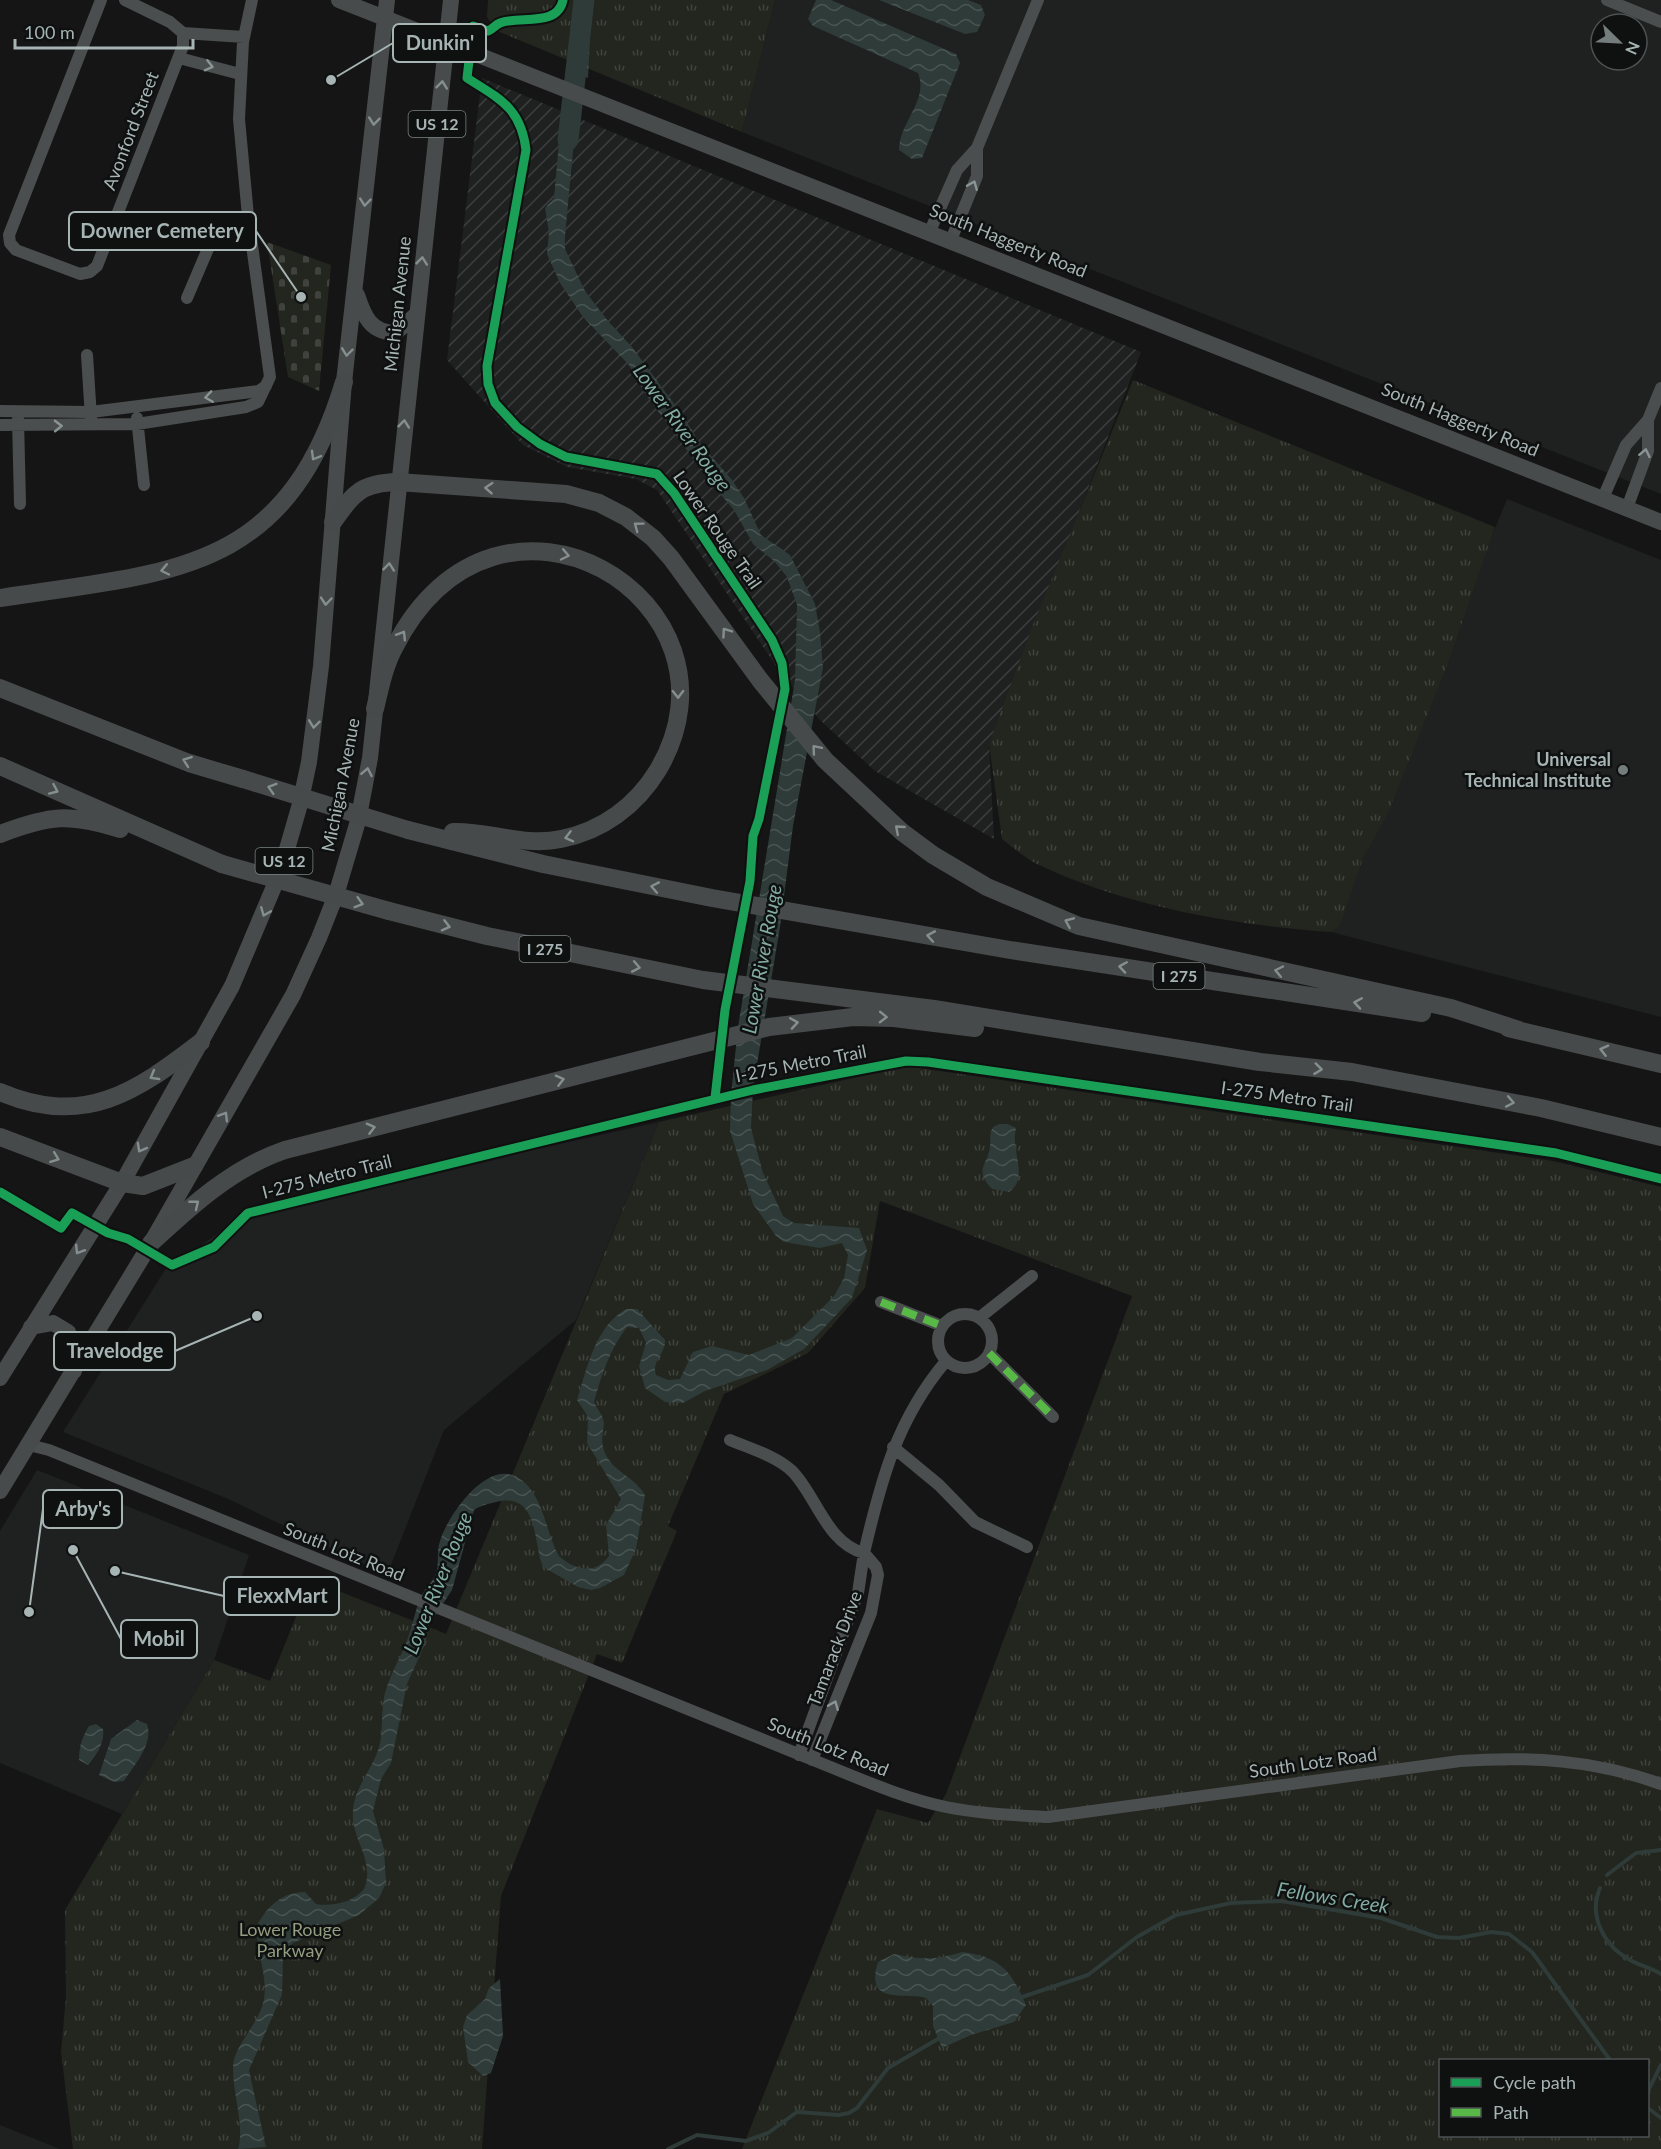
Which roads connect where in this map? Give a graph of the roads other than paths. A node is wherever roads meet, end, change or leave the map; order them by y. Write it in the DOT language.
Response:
graph roads {
  1 [pos="101,0"];
  2 [pos="125,0"];
  3 [pos="252,0"];
  4 [pos="339,0"];
  5 [pos="387,0"];
  6 [pos="451,0"];
  7 [pos="1038,0"];
  8 [pos="1607,0"];
  9 [pos="385,18"];
  10 [pos="1661,22"];
  11 [pos="183,33"];
  12 [pos="244,37"];
  13 [pos="447,42"];
  14 [pos="178,58"];
  15 [pos="240,74"];
  16 [pos="977,148"];
  17 [pos="248,216"];
  18 [pos="930,231"];
  19 [pos="951,240"];
  20 [pos="356,291"];
  21 [pos="187,298"];
  22 [pos="416,315"];
  23 [pos="87,355"];
  24 [pos="344,382"];
  25 [pos="266,386"];
  26 [pos="1661,388"];
  27 [pos="136,407"];
  28 [pos="0,411"];
  29 [pos="18,412"];
  30 [pos="91,412"];
  31 [pos="1648,420"];
  32 [pos="137,423"];
  33 [pos="0,425"];
  34 [pos="91,425"];
  35 [pos="19,426"];
  36 [pos="398,482"];
  37 [pos="144,485"];
  38 [pos="1603,498"];
  39 [pos="20,504"];
  40 [pos="1627,508"];
  41 [pos="333,522"];
  42 [pos="1661,522"];
  43 [pos="0,598"];
  44 [pos="0,688"];
  45 [pos="375,709"];
  46 [pos="0,766"];
  47 [pos="414,831"];
  48 [pos="0,834"];
  49 [pos="222,864"];
  50 [pos="1519,1030"];
  51 [pos="201,1042"];
  52 [pos="1260,1062"];
  53 [pos="1661,1064"];
  54 [pos="0,1092"];
  55 [pos="0,1137"];
  56 [pos="1661,1137"];
  57 [pos="194,1166"];
  58 [pos="122,1183"];
  59 [pos="152,1243"];
  60 [pos="1032,1276"];
  61 [pos="881,1302"];
  62 [pos="979,1318"];
  63 [pos="942,1326"];
  64 [pos="31,1327"];
  65 [pos="989,1353"];
  66 [pos="946,1360"];
  67 [pos="74,1371"];
  68 [pos="0,1378"];
  69 [pos="1053,1417"];
  70 [pos="730,1440"];
  71 [pos="29,1445"];
  72 [pos="893,1447"];
  73 [pos="0,1491"];
  74 [pos="1027,1547"];
  75 [pos="864,1553"];
  76 [pos="799,1755"];
  77 [pos="812,1760"];
  78 [pos="1661,1784"];
  1 -- 14 [label="street, Avonford Street"];
  2 -- 11 [label="street"];
  3 -- 12 [label="street"];
  4 -- 9 [label="main road, South Haggerty Road"];
  5 -- 9 [label="main road, Michigan Avenue / US 12"];
  6 -- 13 [label="main road, Michigan Avenue / US 12"];
  7 -- 16 [label="street"];
  8 -- 10 [label="street"];
  9 -- 13 [label="main road, South Haggerty Road"];
  9 -- 20 [label="main road, Michigan Avenue / US 12, one-way"];
  11 -- 12 [label="street"];
  11 -- 14 [label="street, Avonford Street"];
  12 -- 15 [label="street"];
  13 -- 18 [label="main road, South Haggerty Road"];
  22 -- 13 [label="main road, Michigan Avenue / US 12, one-way"];
  14 -- 15 [label="street, one-way"];
  15 -- 17 [label="street"];
  16 -- 18 [label="street"];
  19 -- 16 [label="street, one-way"];
  17 -- 21 [label="street"];
  17 -- 25 [label="street"];
  18 -- 19 [label="main road, South Haggerty Road"];
  19 -- 38 [label="main road, South Haggerty Road"];
  20 -- 22 [label="main road"];
  20 -- 24 [label="main road, Michigan Avenue / US 12, one-way"];
  36 -- 22 [label="main road, Michigan Avenue / US 12, one-way"];
  23 -- 30 [label="street"];
  24 -- 41 [label="main road, Michigan Avenue / US 12"];
  24 -- 43 [label="highway, one-way"];
  25 -- 27 [label="street, one-way"];
  25 -- 32 [label="street"];
  26 -- 31 [label="street"];
  27 -- 30 [label="street"];
  27 -- 32 [label="street"];
  28 -- 29 [label="street"];
  29 -- 30 [label="street"];
  29 -- 35 [label="street"];
  30 -- 34 [label="street"];
  31 -- 38 [label="street"];
  40 -- 31 [label="street, one-way"];
  32 -- 34 [label="street"];
  32 -- 37 [label="street"];
  33 -- 35 [label="street"];
  35 -- 34 [label="street, one-way"];
  35 -- 39 [label="street"];
  36 -- 41 [label="highway"];
  45 -- 36 [label="main road, Michigan Avenue / US 12, one-way"];
  50 -- 36 [label="highway, one-way"];
  38 -- 40 [label="main road, South Haggerty Road"];
  40 -- 42 [label="main road, South Haggerty Road"];
  41 -- 51 [label="main road, Michigan Avenue / US 12, one-way"];
  47 -- 44 [label="highway, I 275, one-way, bridge"];
  45 -- 47 [label="highway, one-way"];
  57 -- 45 [label="main road, Michigan Avenue / US 12, one-way"];
  46 -- 49 [label="highway, I 275, one-way"];
  50 -- 47 [label="highway, I 275, one-way"];
  48 -- 49 [label="highway"];
  49 -- 52 [label="highway, I 275, one-way, bridge"];
  53 -- 50 [label="highway, I 275, one-way"];
  51 -- 54 [label="highway, one-way"];
  51 -- 58 [label="main road, Michigan Avenue / US 12, one-way"];
  52 -- 56 [label="highway, I 275, one-way"];
  59 -- 52 [label="highway, one-way"];
  55 -- 58 [label="highway, one-way"];
  57 -- 58 [label="highway"];
  57 -- 59 [label="main road, Michigan Avenue / US 12"];
  58 -- 64 [label="main road, Michigan Avenue / US 12, one-way"];
  59 -- 67 [label="main road, Michigan Avenue / US 12"];
  60 -- 62 [label="street"];
  61 -- 63 [label="street"];
  62 -- 63 [label="street"];
  62 -- 65 [label="street"];
  63 -- 66 [label="street"];
  64 -- 67 [label="main road"];
  64 -- 68 [label="main road, Michigan Avenue / US 12"];
  65 -- 66 [label="street"];
  65 -- 69 [label="street"];
  66 -- 72 [label="street, Tamarack Drive"];
  67 -- 71 [label="main road, Michigan Avenue / US 12"];
  70 -- 75 [label="street"];
  71 -- 73 [label="main road, Michigan Avenue / US 12"];
  71 -- 76 [label="street, South Lotz Road"];
  72 -- 74 [label="street"];
  72 -- 75 [label="street, Tamarack Drive"];
  75 -- 76 [label="street, Tamarack Drive"];
  77 -- 75 [label="street, Tamarack Drive, one-way"];
  76 -- 77 [label="street, South Lotz Road"];
  77 -- 78 [label="street, South Lotz Road"];
}
